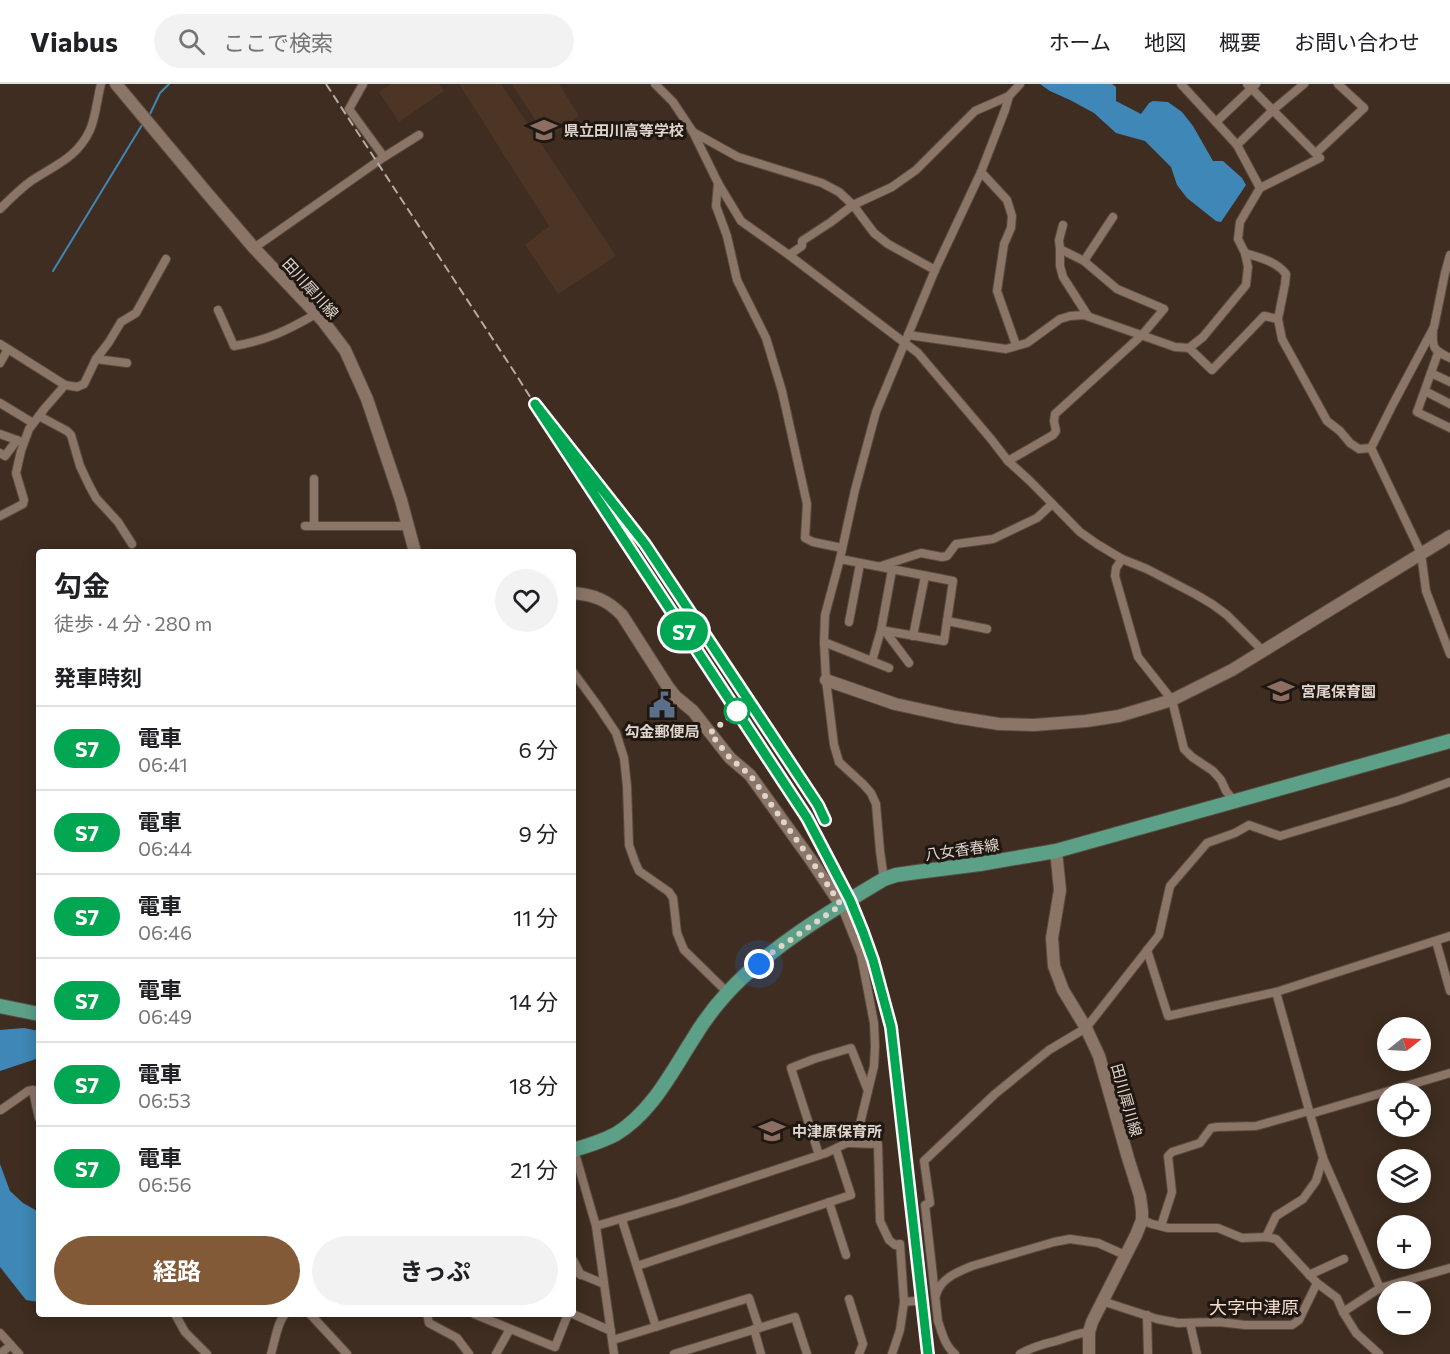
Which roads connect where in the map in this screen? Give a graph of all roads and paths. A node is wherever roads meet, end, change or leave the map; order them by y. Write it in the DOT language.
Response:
graph roads {
  1 [pos="101,84"];
  2 [pos="116,84"];
  3 [pos="363,84"];
  4 [pos="655,84"];
  5 [pos="1020,84"];
  6 [pos="1181,84"];
  7 [pos="1304,84"];
  8 [pos="1338,84"];
  9 [pos="1252,85"];
  10 [pos="1009,96"];
  11 [pos="1273,110"];
  12 [pos="1216,122"];
  13 [pos="693,132"];
  14 [pos="419,135"];
  15 [pos="1237,145"];
  16 [pos="1316,153"];
  17 [pos="384,157"];
  18 [pos="981,172"];
  19 [pos="718,183"];
  20 [pos="1260,188"];
  21 [pos="854,205"];
  22 [pos="0,209"];
  23 [pos="1113,217"];
  24 [pos="1063,225"];
  25 [pos="254,248"];
  26 [pos="1060,249"];
  27 [pos="1245,253"];
  28 [pos="789,255"];
  29 [pos="1450,255"];
  30 [pos="166,259"];
  31 [pos="1084,261"];
  32 [pos="935,270"];
  33 [pos="218,310"];
  34 [pos="316,314"];
  35 [pos="1088,316"];
  36 [pos="1278,320"];
  37 [pos="1434,327"];
  38 [pos="1142,335"];
  39 [pos="906,339"];
  40 [pos="0,344"];
  41 [pos="1016,345"];
  42 [pos="1190,348"];
  43 [pos="8,350"];
  44 [pos="1438,353"];
  45 [pos="1450,358"];
  46 [pos="96,359"];
  47 [pos="0,363"];
  48 [pos="127,363"];
  49 [pos="1431,373"];
  50 [pos="1450,382"];
  51 [pos="65,385"];
  52 [pos="1425,391"];
  53 [pos="0,403"];
  54 [pos="1450,404"];
  55 [pos="36,420"];
  56 [pos="1450,428"];
  57 [pos="0,434"];
  58 [pos="21,441"];
  59 [pos="1371,448"];
  60 [pos="0,453"];
  61 [pos="1008,461"];
  62 [pos="314,479"];
  63 [pos="1052,504"];
  64 [pos="0,516"];
  65 [pos="408,526"];
  66 [pos="1450,536"];
  67 [pos="132,544"];
  68 [pos="842,548"];
  69 [pos="414,549"];
  70 [pos="1421,553"];
  71 [pos="840,559"];
  72 [pos="1122,559"];
  73 [pos="860,564"];
  74 [pos="877,567"];
  75 [pos="892,570"];
  76 [pos="925,576"];
  77 [pos="576,593"];
  78 [pos="947,621"];
  79 [pos="849,622"];
  80 [pos="987,629"];
  81 [pos="883,631"];
  82 [pos="913,636"];
  83 [pos="824,642"];
  84 [pos="1263,651"];
  85 [pos="1450,654"];
  86 [pos="872,661"];
  87 [pos="909,663"];
  88 [pos="889,668"];
  89 [pos="576,676"];
  90 [pos="826,680"];
  91 [pos="1172,700"];
  92 [pos="1450,741"];
  93 [pos="1450,782"];
  94 [pos="1234,801"];
  95 [pos="1056,851"];
  96 [pos="884,879"];
  97 [pos="841,905"];
  98 [pos="1450,936"];
  99 [pos="1436,941"];
  100 [pos="1148,950"];
  101 [pos="1450,991"];
  102 [pos="1276,992"];
  103 [pos="728,993"];
  104 [pos="0,1006"];
  105 [pos="36,1013"];
  106 [pos="1086,1028"];
  107 [pos="1450,1073"];
  108 [pos="868,1092"];
  109 [pos="36,1099"];
  110 [pos="1,1110"];
  111 [pos="1309,1112"];
  112 [pos="847,1143"];
  113 [pos="576,1149"];
  114 [pos="836,1149"];
  115 [pos="819,1155"];
  116 [pos="576,1157"];
  117 [pos="1323,1158"];
  118 [pos="829,1202"];
  119 [pos="622,1220"];
  120 [pos="1142,1220"];
  121 [pos="596,1226"];
  122 [pos="1161,1226"];
  123 [pos="1266,1237"];
  124 [pos="846,1255"];
  125 [pos="1125,1255"];
  126 [pos="1344,1259"];
  127 [pos="637,1266"];
  128 [pos="1450,1268"];
  129 [pos="577,1273"];
  130 [pos="1309,1275"];
  131 [pos="1377,1281"];
  132 [pos="1404,1281"];
  133 [pos="1317,1283"];
  134 [pos="604,1284"];
  135 [pos="1377,1290"];
  136 [pos="849,1299"];
  137 [pos="931,1299"];
  138 [pos="915,1301"];
  139 [pos="1102,1301"];
  140 [pos="904,1302"];
  141 [pos="1342,1312"];
  142 [pos="576,1316"];
  143 [pos="1147,1316"];
  144 [pos="177,1317"];
  145 [pos="282,1317"];
  146 [pos="313,1317"];
  147 [pos="428,1317"];
  148 [pos="481,1317"];
  149 [pos="567,1317"];
  150 [pos="1190,1323"];
  151 [pos="656,1327"];
  152 [pos="756,1328"];
  153 [pos="510,1329"];
  154 [pos="1089,1332"];
  155 [pos="0,1333"];
  156 [pos="612,1336"];
  157 [pos="11,1345"];
  158 [pos="0,1354"];
  159 [pos="19,1354"];
  160 [pos="207,1354"];
  161 [pos="271,1354"];
  162 [pos="348,1354"];
  163 [pos="469,1354"];
  164 [pos="496,1354"];
  165 [pos="614,1354"];
  166 [pos="674,1354"];
  167 [pos="761,1354"];
  168 [pos="807,1354"];
  169 [pos="859,1354"];
  170 [pos="892,1354"];
  171 [pos="955,1354"];
  172 [pos="1020,1354"];
  173 [pos="1089,1354"];
  174 [pos="1148,1354"];
  175 [pos="1197,1354"];
  176 [pos="1379,1354"];
  1 -- 22 [label="street"];
  2 -- 25 [label="main road, 田川犀川線"];
  3 -- 17 [label="street"];
  4 -- 13 [label="street"];
  5 -- 10 [label="street"];
  6 -- 12 [label="street"];
  7 -- 11 [label="street"];
  8 -- 16 [label="street"];
  9 -- 11 [label="street"];
  9 -- 12 [label="street"];
  10 -- 18 [label="street"];
  10 -- 21 [label="street"];
  11 -- 15 [label="street"];
  11 -- 16 [label="street"];
  12 -- 15 [label="street"];
  13 -- 19 [label="street"];
  13 -- 21 [label="street"];
  14 -- 17 [label="street"];
  15 -- 20 [label="street"];
  16 -- 20 [label="street"];
  17 -- 25 [label="street"];
  18 -- 32 [label="street"];
  18 -- 41 [label="street"];
  19 -- 28 [label="street"];
  19 -- 68 [label="street"];
  20 -- 27 [label="street"];
  21 -- 28 [label="street"];
  21 -- 32 [label="street"];
  23 -- 31 [label="street"];
  24 -- 26 [label="street"];
  25 -- 34 [label="main road, 田川犀川線"];
  26 -- 31 [label="street"];
  26 -- 35 [label="street"];
  27 -- 36 [label="street"];
  27 -- 42 [label="street"];
  28 -- 39 [label="street"];
  29 -- 37 [label="street"];
  30 -- 46 [label="street"];
  31 -- 38 [label="street"];
  32 -- 39 [label="street"];
  33 -- 34 [label="street"];
  34 -- 65 [label="main road, 田川犀川線"];
  35 -- 38 [label="street"];
  35 -- 41 [label="street"];
  36 -- 42 [label="street"];
  36 -- 59 [label="street"];
  37 -- 44 [label="street"];
  37 -- 59 [label="street"];
  38 -- 42 [label="street"];
  38 -- 61 [label="street"];
  39 -- 41 [label="street"];
  39 -- 61 [label="street"];
  39 -- 68 [label="street"];
  40 -- 43 [label="street"];
  43 -- 47 [label="street"];
  43 -- 51 [label="street"];
  44 -- 45 [label="street"];
  44 -- 49 [label="street"];
  46 -- 48 [label="street"];
  46 -- 51 [label="street"];
  49 -- 50 [label="street"];
  49 -- 52 [label="street"];
  51 -- 55 [label="street"];
  52 -- 54 [label="street"];
  52 -- 56 [label="street"];
  53 -- 55 [label="street"];
  55 -- 58 [label="street"];
  55 -- 67 [label="street"];
  57 -- 58 [label="street"];
  58 -- 60 [label="street"];
  58 -- 64 [label="street"];
  59 -- 70 [label="street"];
  61 -- 63 [label="street"];
  62 -- 65 [label="street"];
  63 -- 72 [label="street"];
  63 -- 74 [label="street"];
  65 -- 69 [label="main road, 田川犀川線"];
  66 -- 70 [label="main road"];
  68 -- 71 [label="street"];
  70 -- 84 [label="main road"];
  70 -- 85 [label="street"];
  71 -- 73 [label="street"];
  71 -- 83 [label="street"];
  72 -- 84 [label="street"];
  72 -- 91 [label="street"];
  73 -- 74 [label="street"];
  73 -- 79 [label="street"];
  74 -- 75 [label="street"];
  75 -- 76 [label="street"];
  75 -- 81 [label="street"];
  76 -- 78 [label="street"];
  76 -- 82 [label="street"];
  77 -- 97 [label="main road"];
  78 -- 80 [label="street"];
  78 -- 82 [label="street"];
  81 -- 82 [label="street"];
  81 -- 86 [label="street"];
  81 -- 87 [label="street"];
  83 -- 86 [label="street"];
  83 -- 90 [label="street"];
  84 -- 91 [label="main road"];
  86 -- 88 [label="street"];
  89 -- 103 [label="street"];
  90 -- 91 [label="main road"];
  90 -- 96 [label="street"];
  91 -- 94 [label="street"];
  92 -- 94 [label="main road, 八女香春線"];
  93 -- 100 [label="street"];
  94 -- 95 [label="main road, 八女香春線"];
  95 -- 96 [label="main road, 八女香春線"];
  95 -- 106 [label="main road, 田川犀川線"];
  96 -- 97 [label="main road, 八女香春線"];
  97 -- 103 [label="main road, 八女香春線"];
  97 -- 108 [label="street"];
  98 -- 99 [label="street"];
  99 -- 101 [label="street"];
  99 -- 102 [label="street"];
  100 -- 102 [label="street"];
  100 -- 106 [label="street"];
  102 -- 111 [label="street"];
  103 -- 113 [label="main road, 八女香春線"];
  104 -- 105 [label="main road"];
  106 -- 120 [label="main road, 田川犀川線"];
  106 -- 137 [label="street"];
  107 -- 111 [label="street"];
  108 -- 112 [label="street"];
  108 -- 115 [label="street"];
  109 -- 110 [label="street"];
  111 -- 117 [label="street"];
  111 -- 122 [label="street"];
  112 -- 114 [label="street"];
  112 -- 140 [label="street"];
  114 -- 115 [label="street"];
  114 -- 118 [label="street"];
  115 -- 119 [label="street"];
  116 -- 121 [label="street"];
  117 -- 123 [label="street"];
  117 -- 131 [label="street"];
  118 -- 124 [label="street"];
  118 -- 127 [label="street"];
  119 -- 121 [label="street"];
  119 -- 127 [label="street"];
  120 -- 122 [label="street"];
  120 -- 125 [label="main road"];
  121 -- 134 [label="street"];
  122 -- 123 [label="street"];
  123 -- 130 [label="street"];
  125 -- 137 [label="street"];
  125 -- 139 [label="main road"];
  126 -- 130 [label="street"];
  127 -- 151 [label="street"];
  128 -- 132 [label="street"];
  129 -- 134 [label="street"];
  130 -- 133 [label="street"];
  133 -- 141 [label="street"];
  133 -- 150 [label="street"];
  134 -- 156 [label="street"];
  135 -- 141 [label="street"];
  136 -- 169 [label="street"];
  137 -- 171 [label="street"];
  138 -- 140 [label="street"];
  139 -- 143 [label="street"];
  139 -- 154 [label="main road"];
  140 -- 170 [label="street"];
  141 -- 176 [label="street"];
  142 -- 156 [label="street"];
  143 -- 150 [label="street"];
  143 -- 174 [label="street"];
  144 -- 160 [label="street"];
  145 -- 161 [label="street"];
  146 -- 162 [label="street"];
  147 -- 163 [label="street"];
  148 -- 153 [label="street"];
  149 -- 153 [label="street"];
  150 -- 175 [label="street"];
  151 -- 152 [label="street"];
  151 -- 156 [label="street"];
  152 -- 166 [label="street"];
  152 -- 167 [label="street"];
  152 -- 168 [label="street"];
  153 -- 164 [label="street"];
  154 -- 172 [label="street"];
  154 -- 173 [label="main road"];
  155 -- 157 [label="street"];
  156 -- 165 [label="street"];
  157 -- 158 [label="street"];
  157 -- 159 [label="street"];
}
